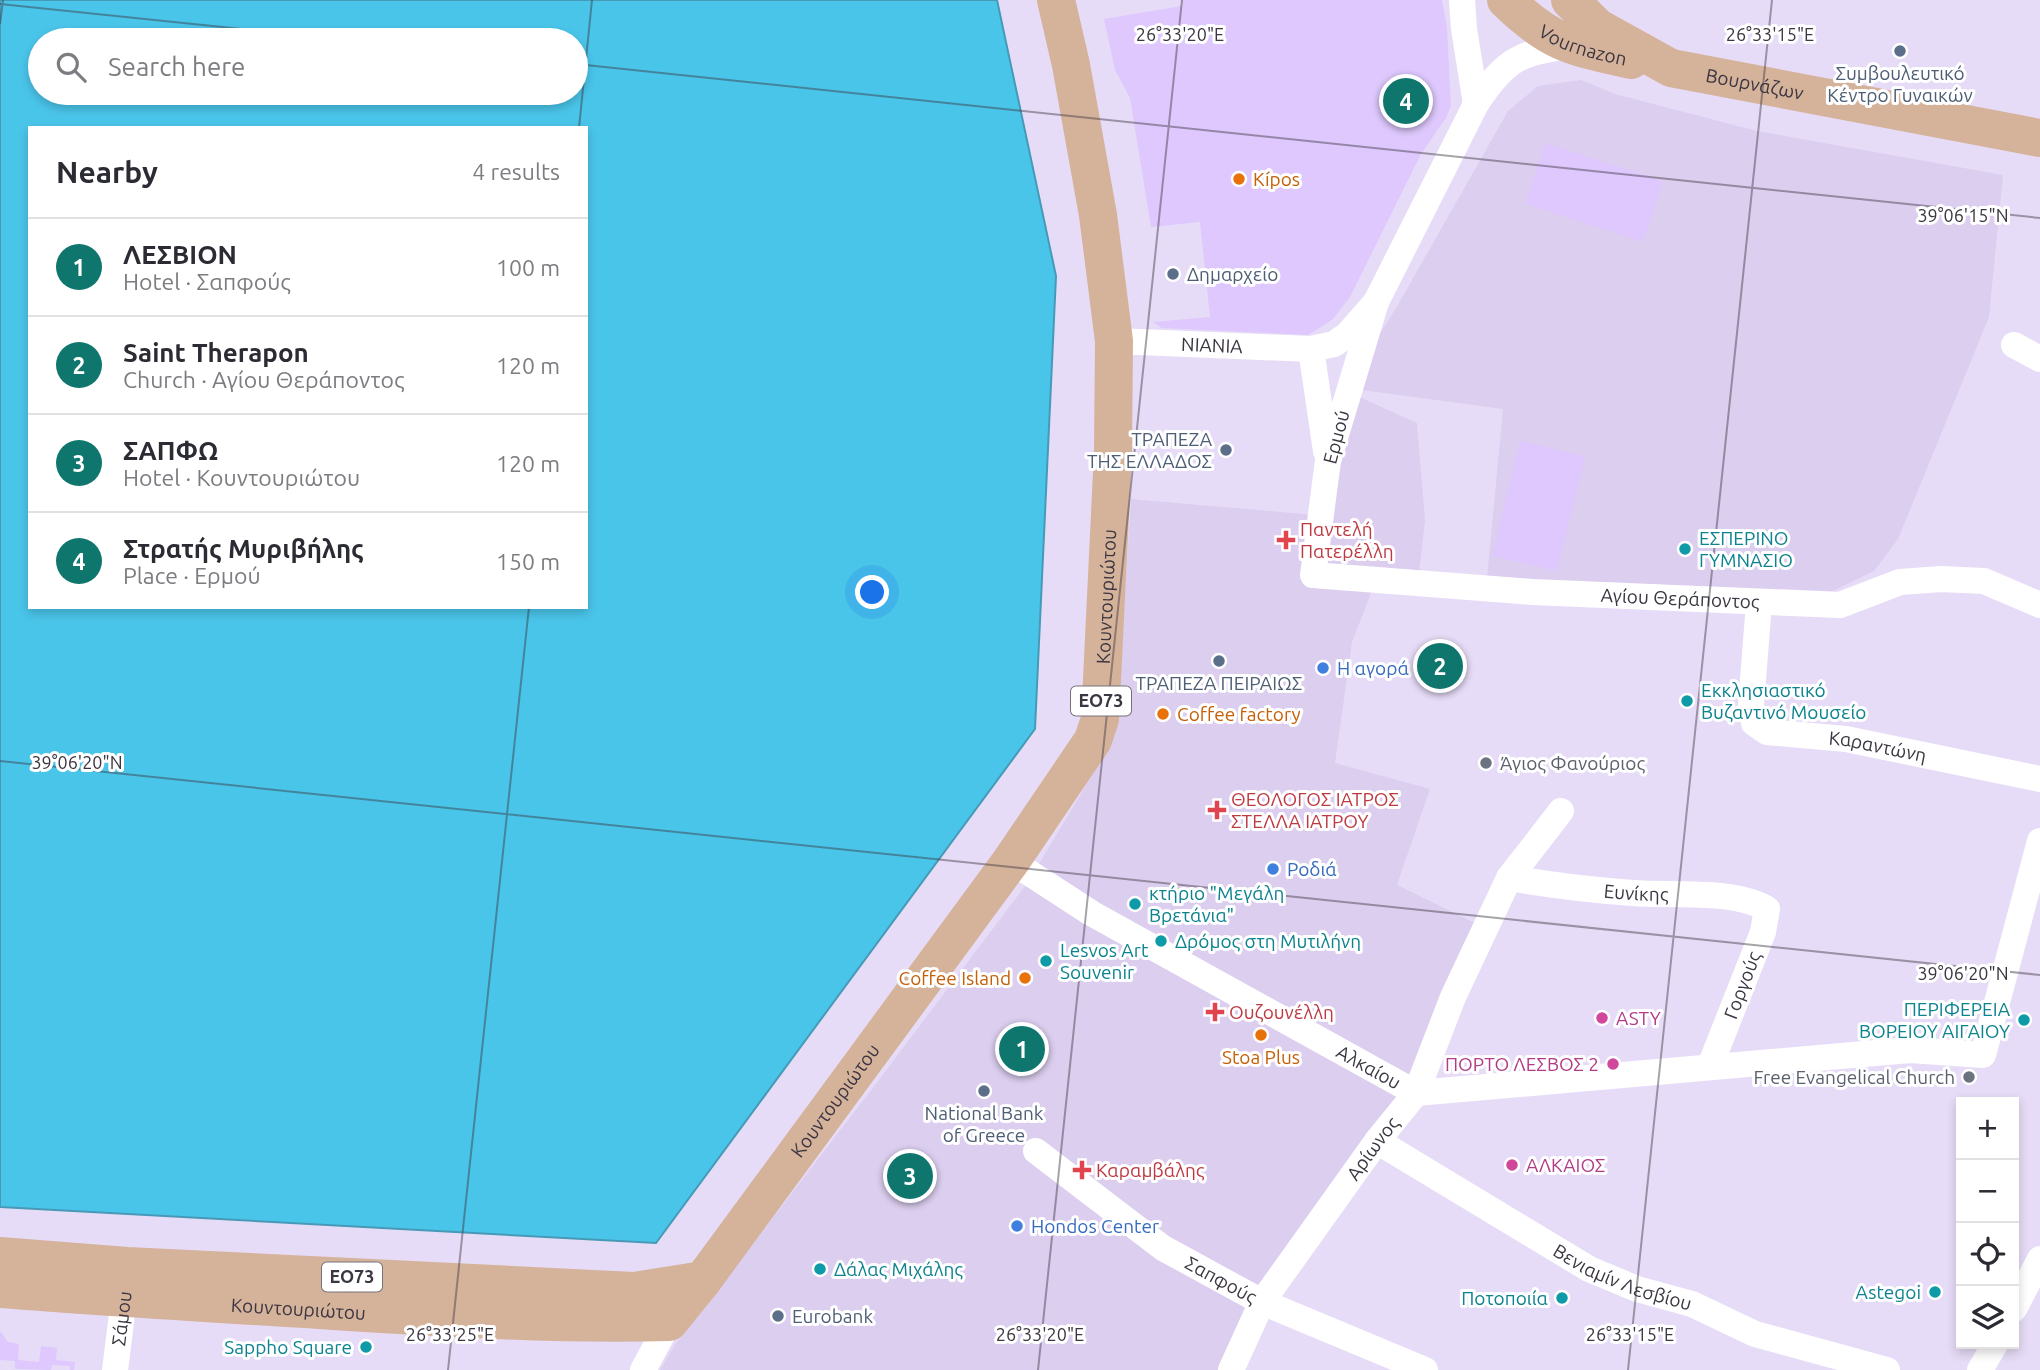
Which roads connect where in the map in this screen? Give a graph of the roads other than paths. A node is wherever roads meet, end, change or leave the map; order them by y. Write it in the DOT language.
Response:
graph roads {
  1 [pos="1056,0"];
  2 [pos="1462,0"];
  3 [pos="1506,0"];
  4 [pos="1570,1"];
  5 [pos="1572,47"];
  6 [pos="1671,68"];
  7 [pos="1476,104"];
  8 [pos="2040,138"];
  9 [pos="1376,302"];
  10 [pos="1114,341"];
  11 [pos="2014,345"];
  12 [pos="1311,349"];
  13 [pos="2040,359"];
  14 [pos="1328,461"];
  15 [pos="1313,575"];
  16 [pos="1759,603"];
  17 [pos="2040,605"];
  18 [pos="2040,779"];
  19 [pos="1561,811"];
  20 [pos="2040,841"];
  21 [pos="1011,861"];
  22 [pos="1509,878"];
  23 [pos="1761,906"];
  24 [pos="1710,1066"];
  25 [pos="1416,1093"];
  26 [pos="1377,1141"];
  27 [pos="1037,1151"];
  28 [pos="0,1256"];
  29 [pos="2040,1259"];
  30 [pos="703,1280"];
  31 [pos="126,1282"];
  32 [pos="0,1289"];
  33 [pos="2019,1299"];
  34 [pos="1262,1303"];
  35 [pos="669,1322"];
  36 [pos="1992,1349"];
  37 [pos="115,1370"];
  38 [pos="643,1370"];
  39 [pos="1231,1370"];
  40 [pos="1425,1370"];
  41 [pos="1887,1370"];
  42 [pos="1980,1370"];
  1 -- 10 [label="main road, Κουντουριώτου / ΕΟ73"];
  2 -- 7 [label="street"];
  3 -- 5 [label="main road, Vournazon"];
  4 -- 6 [label="main road, Βουρνάζων"];
  5 -- 6 [label="main road, Vournazon"];
  5 -- 7 [label="street"];
  6 -- 8 [label="main road, Βουρνάζων"];
  7 -- 9 [label="street"];
  9 -- 12 [label="street"];
  9 -- 14 [label="street, Ερμού"];
  10 -- 12 [label="street, NIANIA"];
  10 -- 21 [label="main road, Κουντουριώτου / ΕΟ73"];
  11 -- 13 [label="street"];
  12 -- 14 [label="street"];
  14 -- 15 [label="street, Ερμού"];
  15 -- 16 [label="street, Αγίου Θεράποντος"];
  16 -- 17 [label="street, Αγίου Θεράποντος"];
  16 -- 18 [label="street, Καραντώνη"];
  19 -- 22 [label="street, Αρίωνος"];
  20 -- 24 [label="street, Αλκαίου"];
  21 -- 25 [label="street, Αλκαίου"];
  21 -- 30 [label="main road, Κουντουριώτου / ΕΟ73"];
  22 -- 23 [label="street, Ευνίκης"];
  22 -- 25 [label="street, Αρίωνος"];
  23 -- 24 [label="street, Γοργούς"];
  24 -- 25 [label="street, Αλκαίου"];
  25 -- 26 [label="street, Αρίωνος"];
  26 -- 34 [label="street, Αρίωνος"];
  26 -- 41 [label="street, Βενιαμίν Λεσβίου"];
  27 -- 34 [label="street, Σαπφούς"];
  28 -- 31 [label="main road, Κουντουριώτου / ΕΟ73"];
  29 -- 33 [label="street"];
  30 -- 31 [label="main road, Κουντουριώτου / ΕΟ73"];
  30 -- 35 [label="main road, Κουντουριώτου / ΕΟ73"];
  31 -- 32 [label="main road, Κουντουριώτου / ΕΟ73"];
  31 -- 35 [label="main road, Κουντουριώτου / ΕΟ73"];
  31 -- 37 [label="street, Σάμου"];
  34 -- 39 [label="street, Αρίωνος"];
  34 -- 40 [label="street, Σαπφούς"];
  35 -- 38 [label="street"];
  36 -- 42 [label="street"];
}
